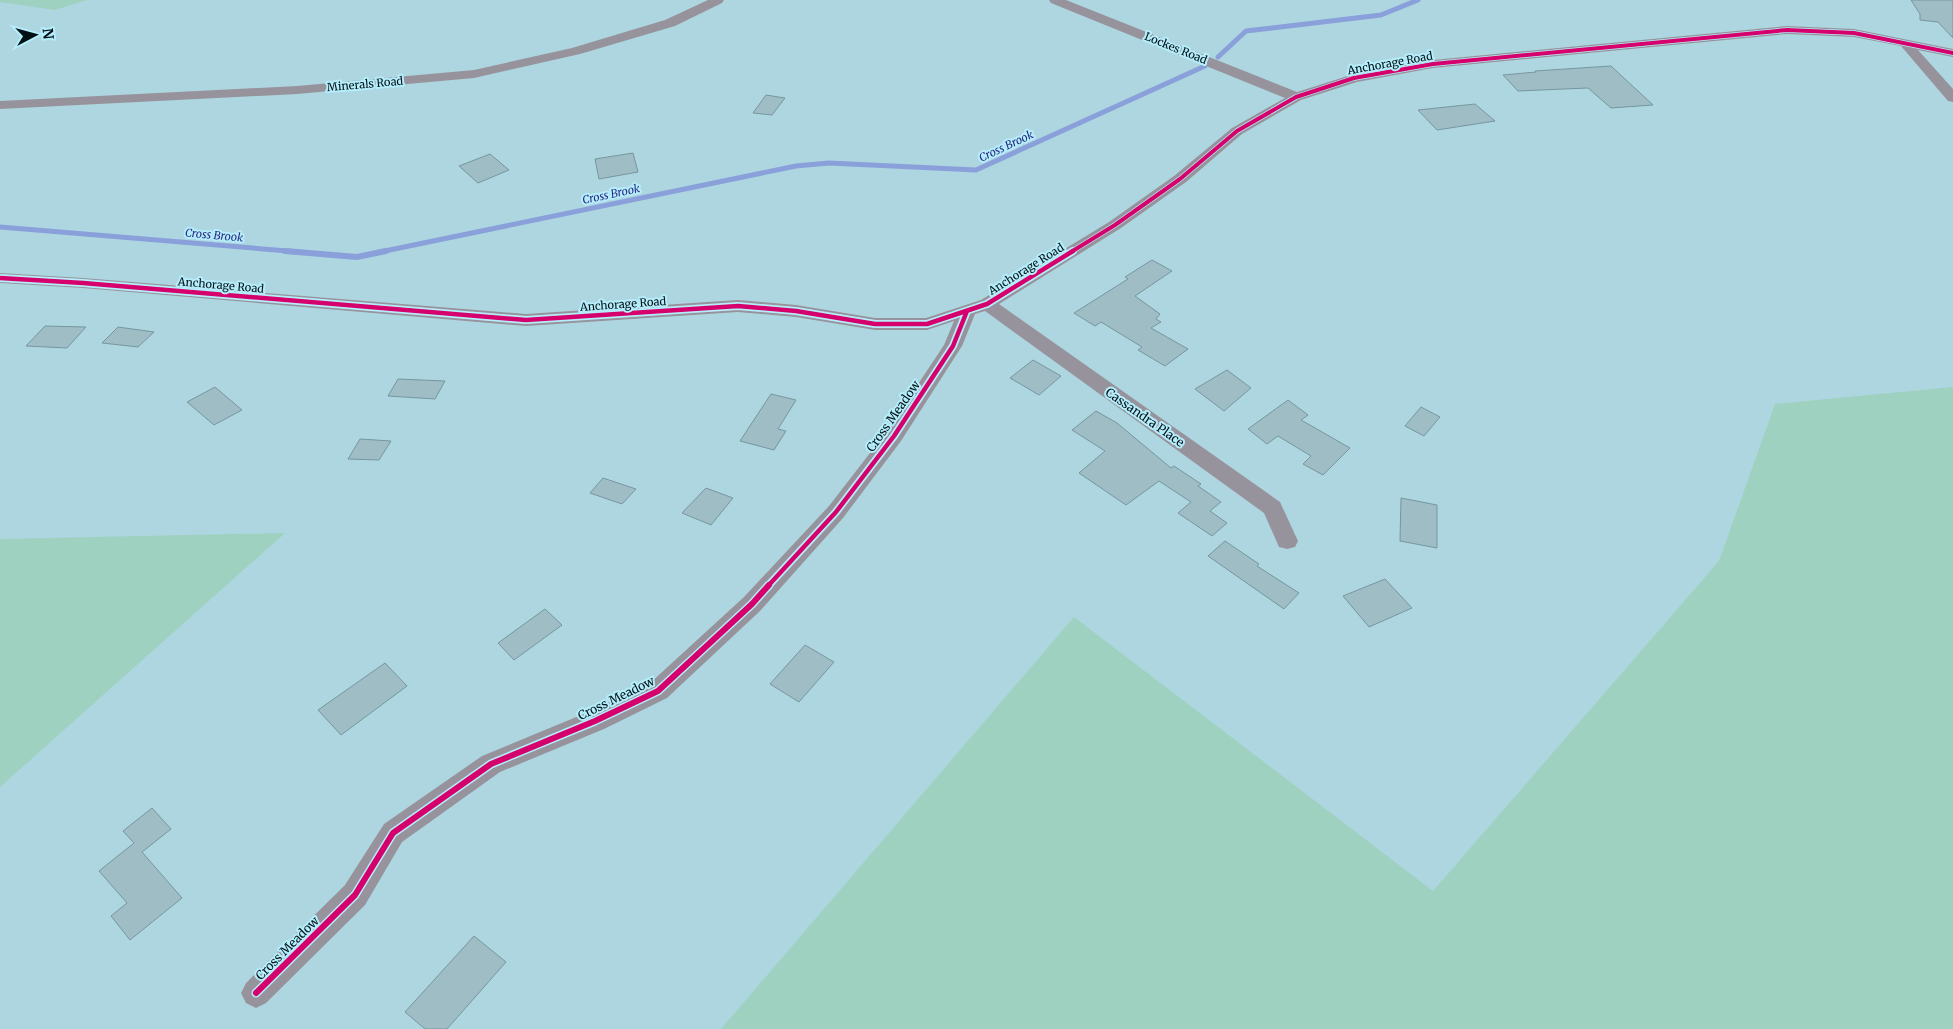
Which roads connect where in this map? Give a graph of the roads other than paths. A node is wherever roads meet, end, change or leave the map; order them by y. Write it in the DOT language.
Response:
graph roads {
  1 [pos="718,0"];
  2 [pos="1055,0"];
  3 [pos="1904,42"];
  4 [pos="1953,53"];
  5 [pos="1296,97"];
  6 [pos="1953,98"];
  7 [pos="0,105"];
  8 [pos="0,278"];
  9 [pos="977,308"];
  10 [pos="1287,541"];
  11 [pos="256,993"];
  1 -- 7 [label="street, Minerals Road"];
  2 -- 5 [label="street, Lockes Road"];
  3 -- 4 [label="street, Anchorage Road"];
  3 -- 5 [label="street, Anchorage Road"];
  3 -- 6 [label="street"];
  5 -- 9 [label="street, Anchorage Road"];
  8 -- 9 [label="street, Anchorage Road"];
  9 -- 10 [label="street, Cassandra Place"];
  9 -- 11 [label="street, Cross Meadow"];
}
